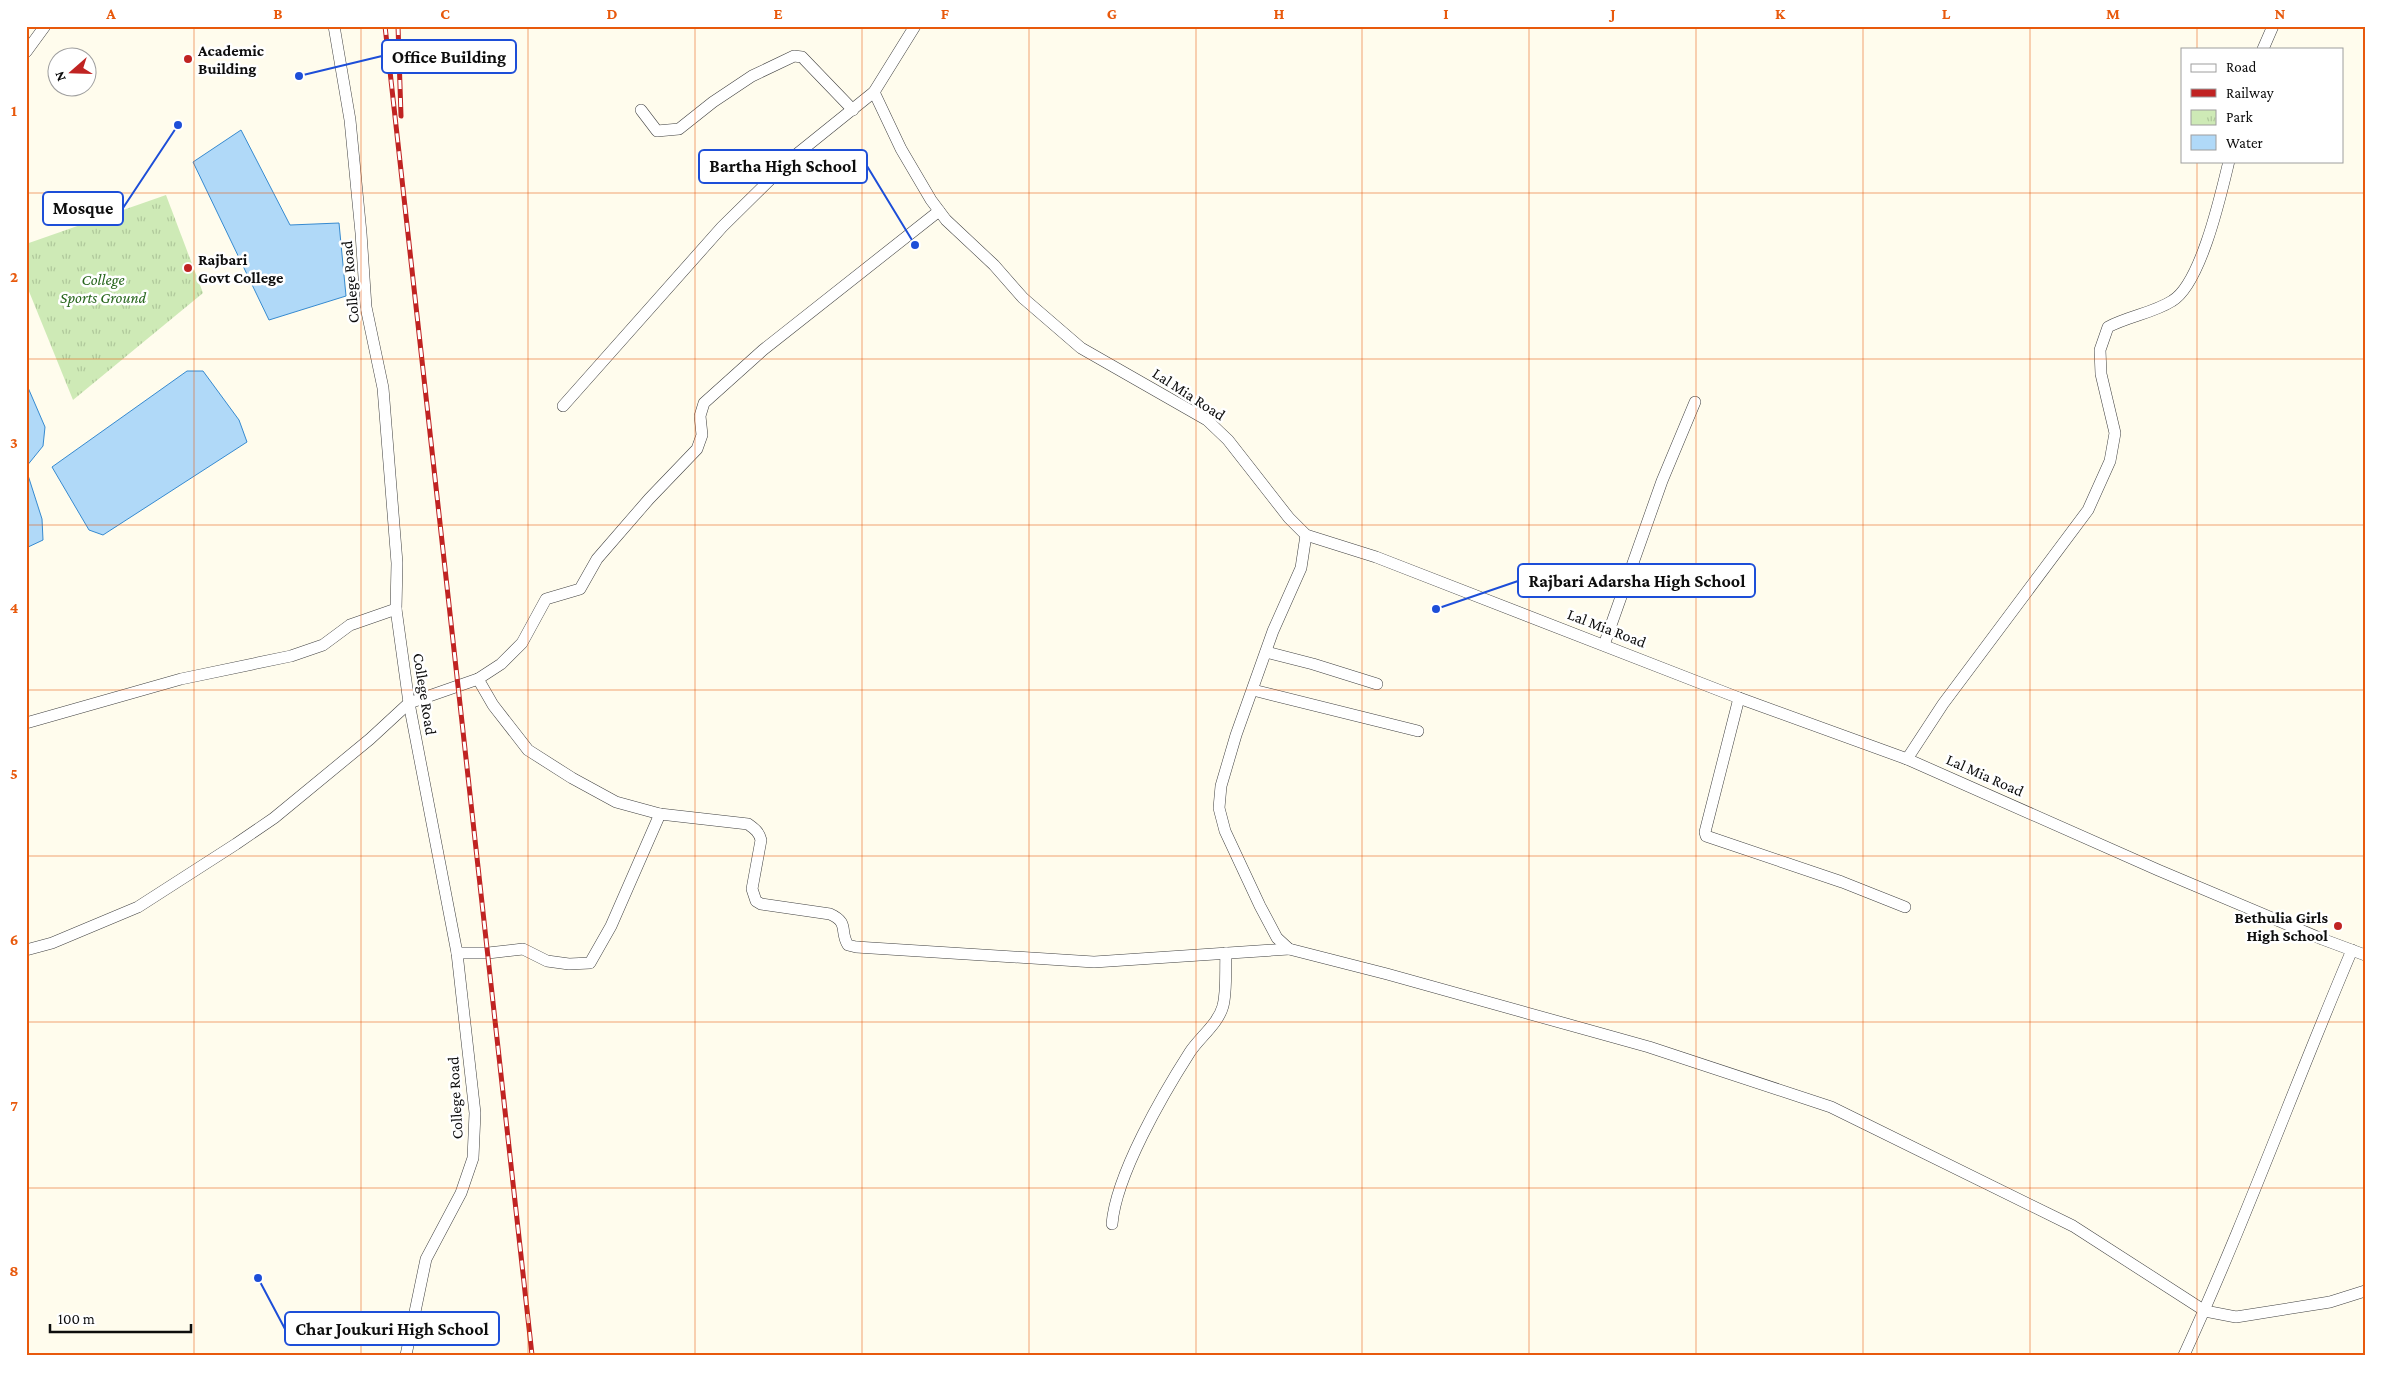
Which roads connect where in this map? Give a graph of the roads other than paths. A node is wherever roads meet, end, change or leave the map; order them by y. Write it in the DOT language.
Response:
graph roads {
  1 [pos="45,26"];
  2 [pos="334,26"];
  3 [pos="915,26"];
  4 [pos="2273,26"];
  5 [pos="2264,48"];
  6 [pos="26,52"];
  7 [pos="874,92"];
  8 [pos="641,110"];
  9 [pos="853,110"];
  10 [pos="2229,162"];
  11 [pos="939,211"];
  12 [pos="1695,402"];
  13 [pos="563,406"];
  14 [pos="1306,535"];
  15 [pos="396,609"];
  16 [pos="1604,644"];
  17 [pos="1266,652"];
  18 [pos="478,678"];
  19 [pos="1377,684"];
  20 [pos="1253,690"];
  21 [pos="1739,698"];
  22 [pos="409,703"];
  23 [pos="26,723"];
  24 [pos="1418,731"];
  25 [pos="1907,758"];
  26 [pos="660,814"];
  27 [pos="1905,907"];
  28 [pos="1288,949"];
  29 [pos="26,950"];
  30 [pos="2352,950"];
  31 [pos="1226,952"];
  32 [pos="457,953"];
  33 [pos="2365,954"];
  34 [pos="1112,1224"];
  35 [pos="2365,1291"];
  36 [pos="2204,1311"];
  37 [pos="406,1355"];
  38 [pos="2184,1355"];
  1 -- 6 [label="street"];
  2 -- 15 [label="street, College Road"];
  3 -- 7 [label="street"];
  4 -- 5 [label="street"];
  7 -- 9 [label="street"];
  7 -- 11 [label="street, Lal Mia Road"];
  8 -- 9 [label="street"];
  9 -- 13 [label="street"];
  10 -- 25 [label="street"];
  11 -- 14 [label="street, Lal Mia Road"];
  11 -- 18 [label="street"];
  12 -- 16 [label="street"];
  14 -- 16 [label="street, Lal Mia Road"];
  14 -- 17 [label="street"];
  15 -- 22 [label="street, College Road"];
  15 -- 23 [label="street"];
  16 -- 21 [label="street, Lal Mia Road"];
  17 -- 19 [label="street"];
  17 -- 20 [label="street"];
  18 -- 22 [label="street"];
  18 -- 26 [label="street"];
  20 -- 24 [label="street"];
  20 -- 28 [label="street"];
  21 -- 25 [label="street, Lal Mia Road"];
  21 -- 27 [label="street"];
  22 -- 29 [label="street"];
  22 -- 32 [label="street, College Road"];
  25 -- 30 [label="street, Lal Mia Road"];
  26 -- 31 [label="street"];
  26 -- 32 [label="street"];
  28 -- 31 [label="street"];
  28 -- 36 [label="street"];
  30 -- 33 [label="street, Lal Mia Road"];
  30 -- 36 [label="street"];
  31 -- 34 [label="street"];
  32 -- 37 [label="street, College Road"];
  35 -- 36 [label="street"];
  36 -- 38 [label="street"];
}
